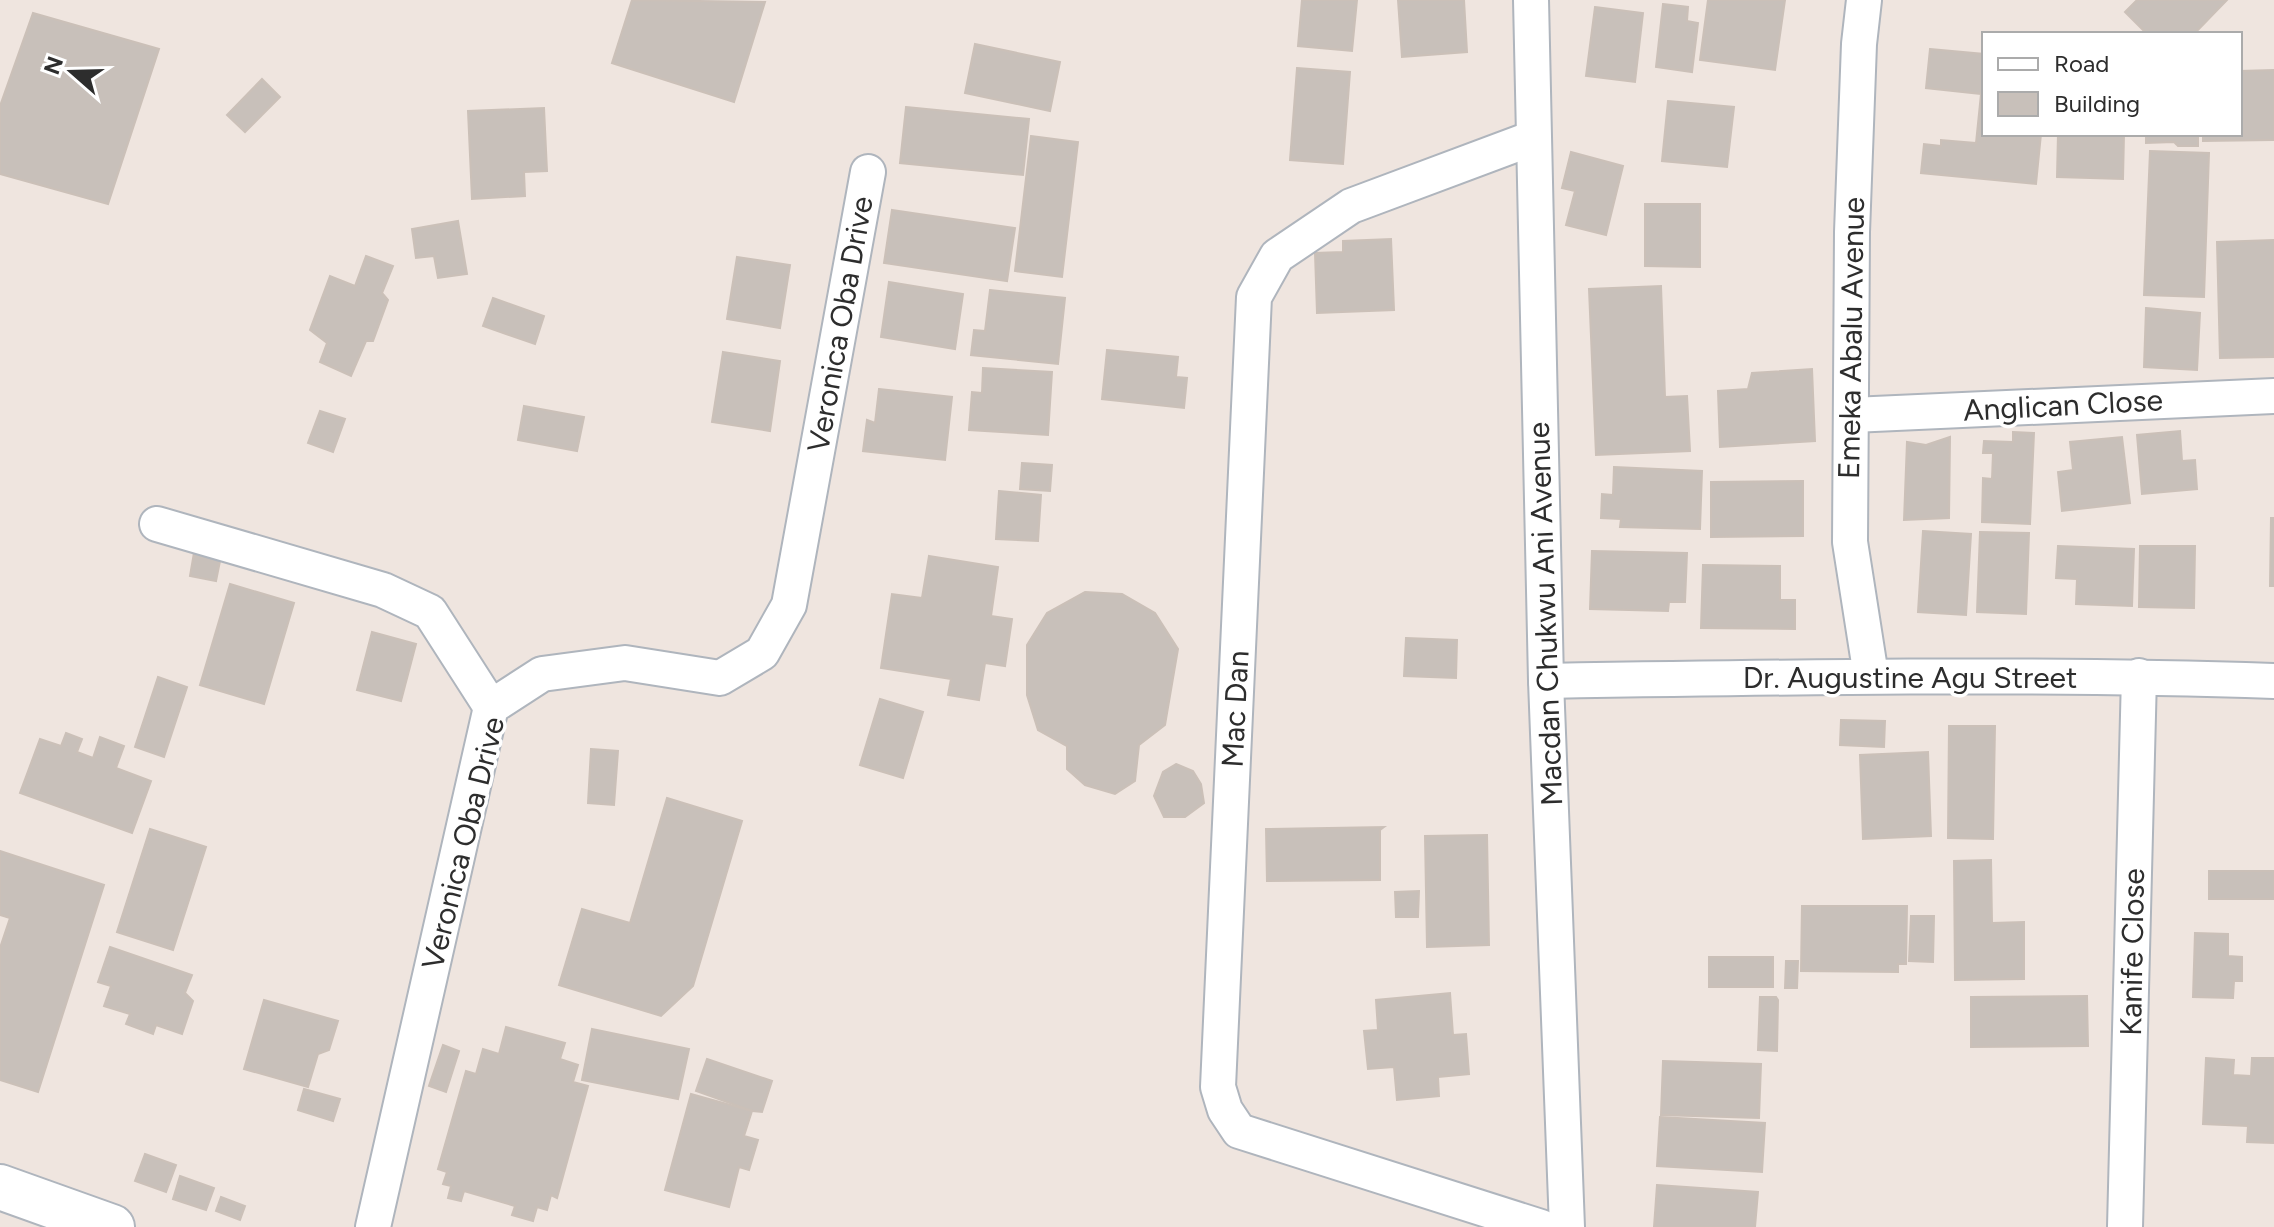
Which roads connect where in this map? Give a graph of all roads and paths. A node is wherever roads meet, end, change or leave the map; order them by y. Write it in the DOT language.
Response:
graph roads {
  1 [pos="1531,0"];
  2 [pos="1864,0"];
  3 [pos="1533,138"];
  4 [pos="868,172"];
  5 [pos="2274,396"];
  6 [pos="1852,415"];
  7 [pos="157,524"];
  8 [pos="1871,676"];
  9 [pos="2139,676"];
  10 [pos="1546,681"];
  11 [pos="2274,681"];
  12 [pos="491,707"];
  13 [pos="0,1187"];
  14 [pos="112,1227"];
  15 [pos="373,1227"];
  16 [pos="1541,1227"];
  17 [pos="1567,1227"];
  18 [pos="2125,1227"];
  1 -- 3 [label="street, Macdan Chukwu Ani Avenue"];
  2 -- 6 [label="street, Emeka Abalu Avenue"];
  3 -- 10 [label="street, Macdan Chukwu Ani Avenue"];
  3 -- 16 [label="street, Mac Dan"];
  4 -- 12 [label="street, Veronica Oba Drive"];
  5 -- 6 [label="street, Anglican Close"];
  6 -- 8 [label="street, Emeka Abalu Avenue"];
  7 -- 12 [label="street"];
  8 -- 9 [label="street, Dr. Augustine Agu Street"];
  8 -- 10 [label="street, Dr. Augustine Agu Street"];
  9 -- 11 [label="street, Dr. Augustine Agu Street"];
  9 -- 18 [label="street, Kanife Close"];
  10 -- 17 [label="street, Macdan Chukwu Ani Avenue"];
  12 -- 15 [label="street, Veronica Oba Drive"];
  13 -- 14 [label="street"];
}
